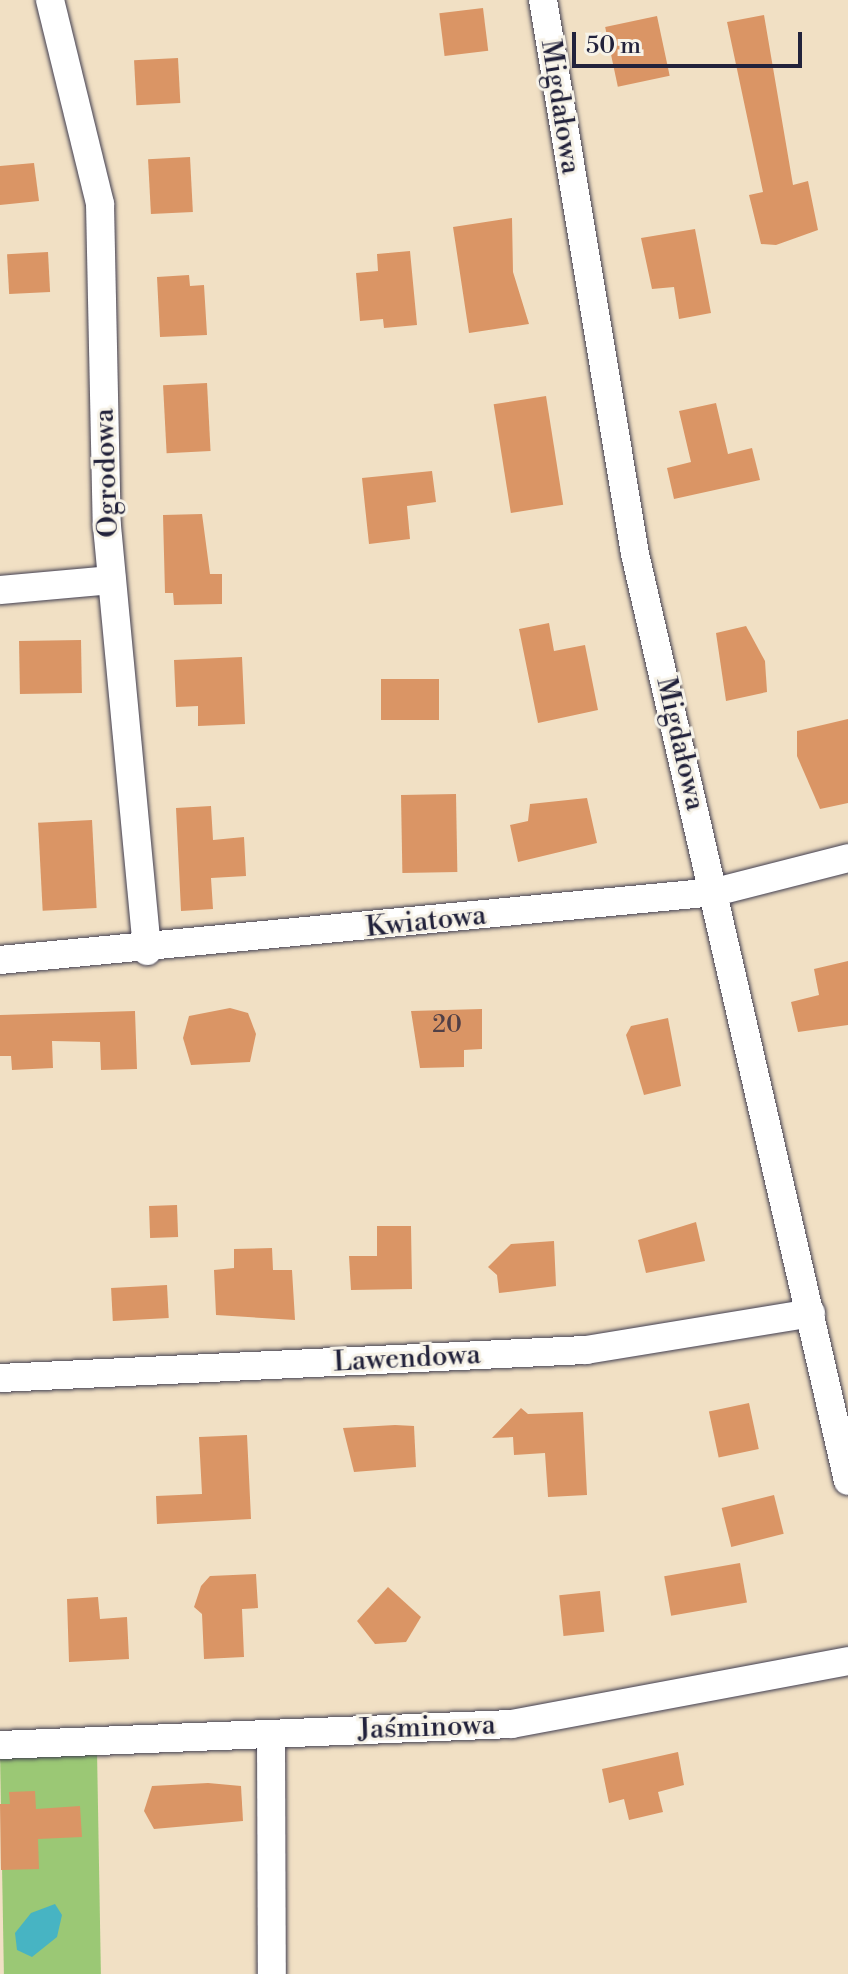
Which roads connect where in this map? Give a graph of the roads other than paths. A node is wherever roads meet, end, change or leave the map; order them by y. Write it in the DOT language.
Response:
graph roads {
  1 [pos="50,0"];
  2 [pos="543,0"];
  3 [pos="112,580"];
  4 [pos="0,590"];
  5 [pos="848,858"];
  6 [pos="715,892"];
  7 [pos="147,951"];
  8 [pos="0,960"];
  9 [pos="811,1313"];
  10 [pos="0,1378"];
  11 [pos="848,1481"];
  12 [pos="848,1661"];
  13 [pos="271,1734"];
  14 [pos="0,1745"];
  15 [pos="272,1974"];
  1 -- 3 [label="street, Ogrodowa"];
  2 -- 6 [label="street, Migdałowa"];
  3 -- 4 [label="street"];
  3 -- 7 [label="street, Ogrodowa"];
  5 -- 6 [label="street, Kwiatowa"];
  6 -- 7 [label="street, Kwiatowa"];
  6 -- 9 [label="street, Migdałowa"];
  7 -- 8 [label="street, Kwiatowa"];
  9 -- 10 [label="street, Lawendowa"];
  9 -- 11 [label="street, Migdałowa"];
  12 -- 13 [label="street, Jaśminowa"];
  13 -- 14 [label="street, Jaśminowa"];
  13 -- 15 [label="street"];
}
